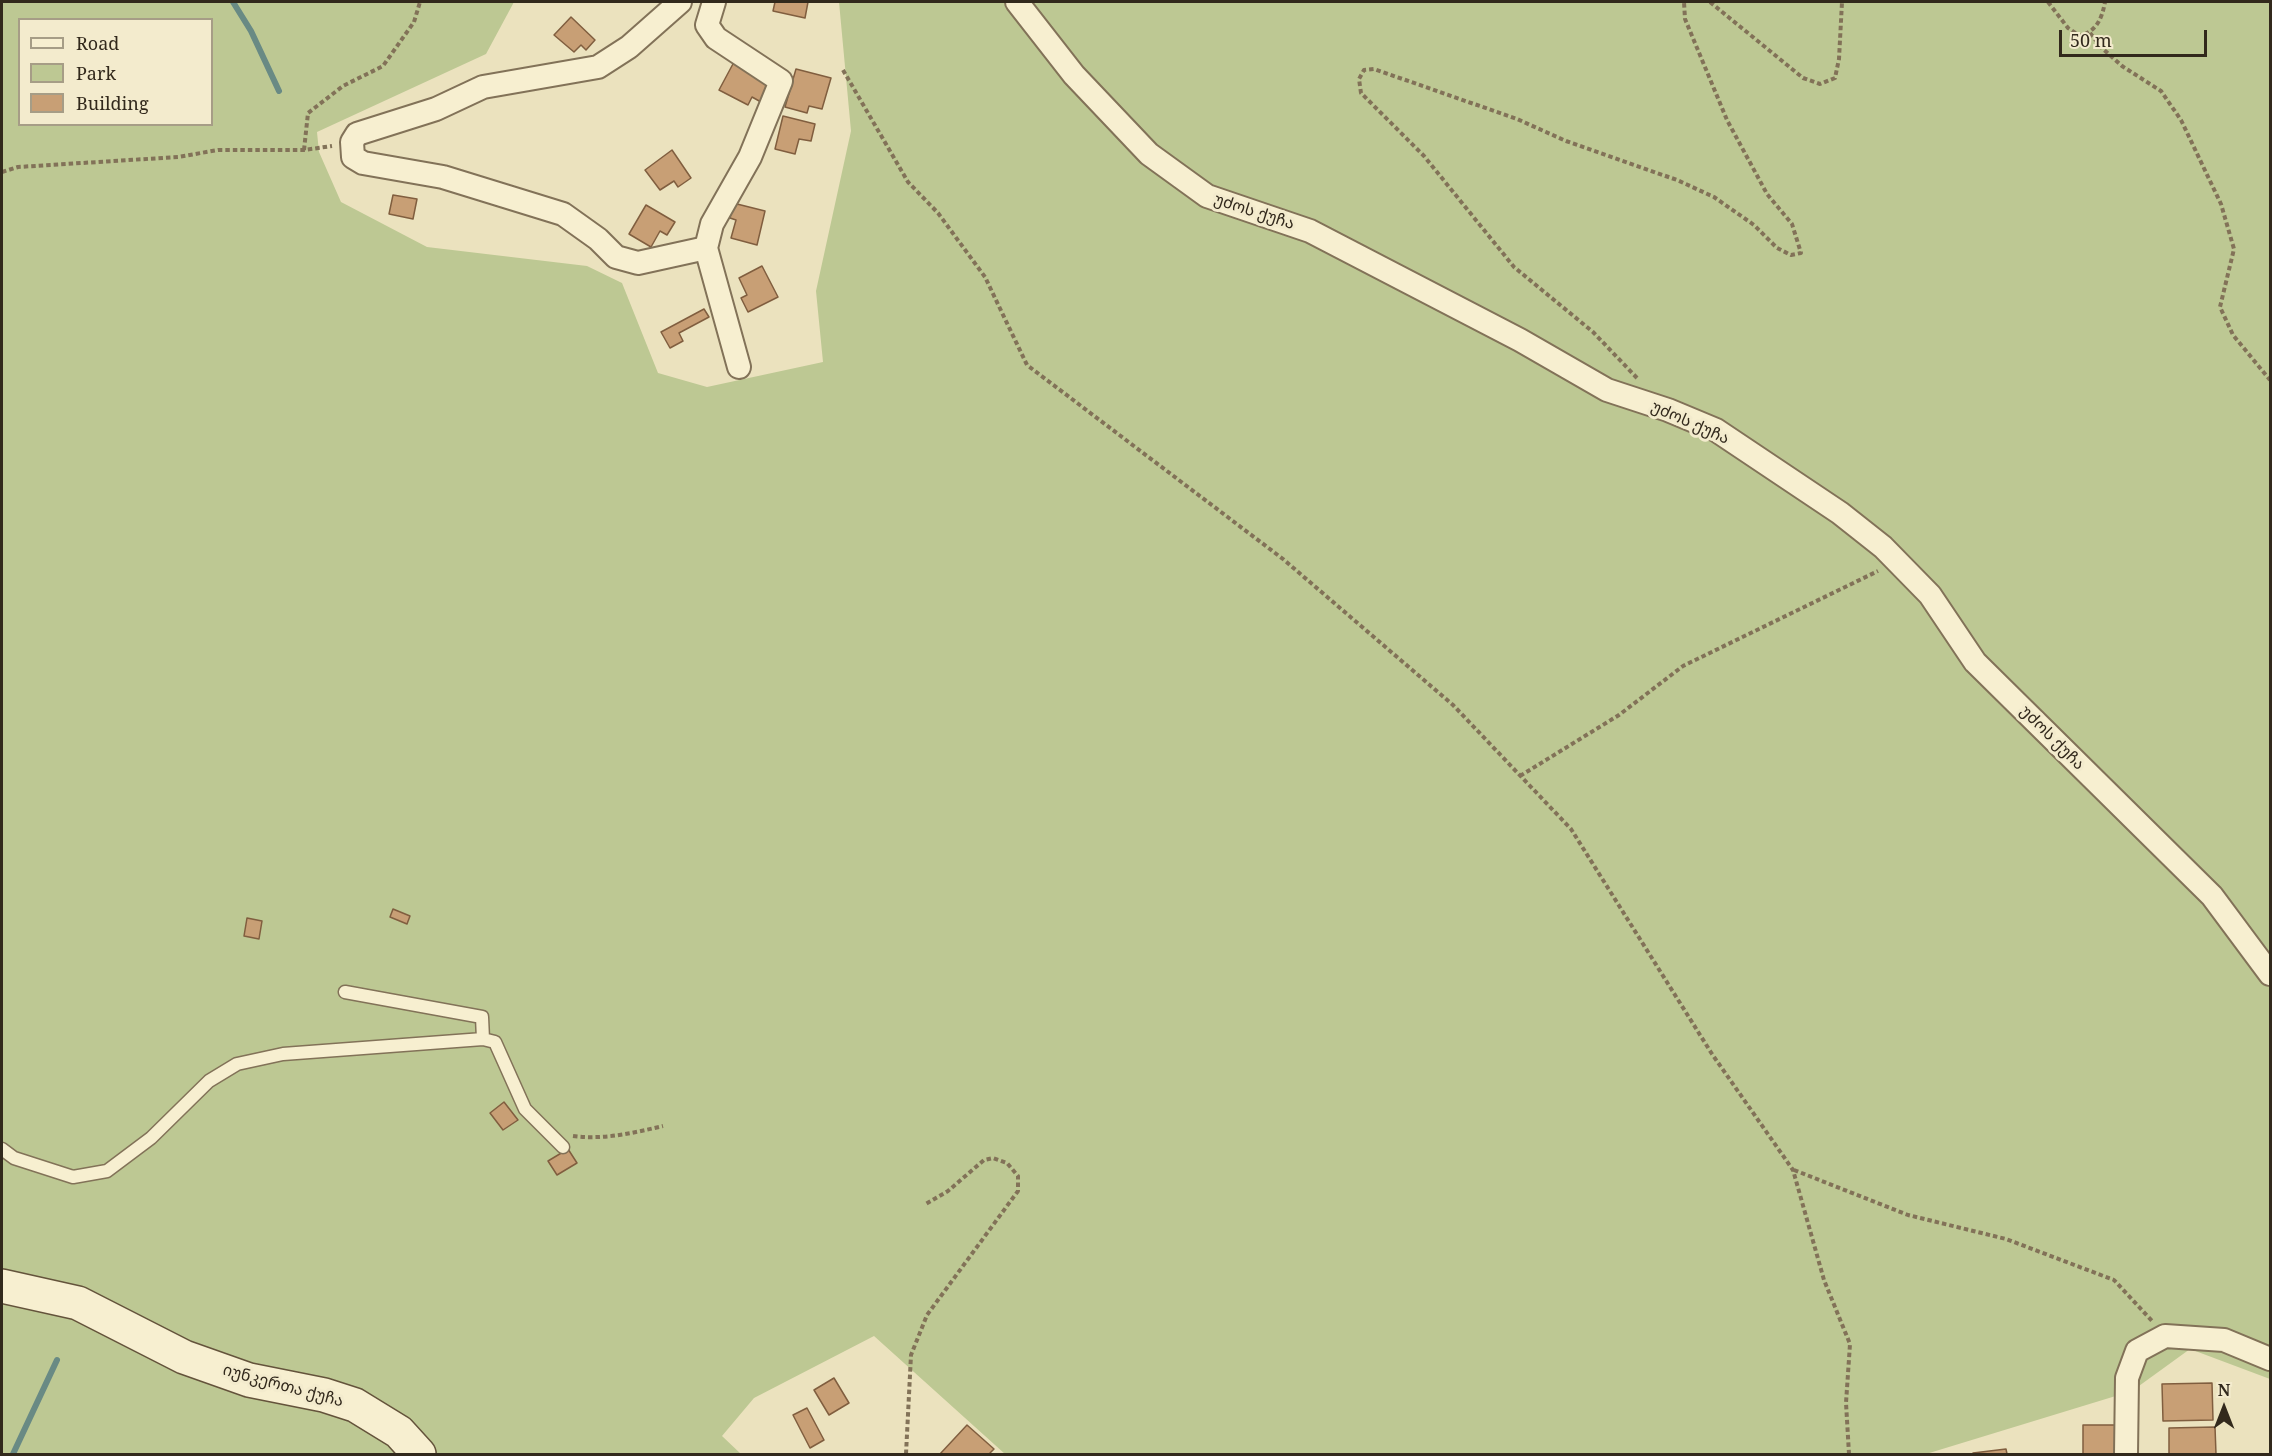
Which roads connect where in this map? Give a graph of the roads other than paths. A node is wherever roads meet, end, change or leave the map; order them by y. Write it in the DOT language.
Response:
graph roads {
  1 [pos="680,2"];
  2 [pos="714,2"];
  3 [pos="1017,2"];
  4 [pos="706,248"];
  5 [pos="739,367"];
  6 [pos="2271,974"];
  7 [pos="345,992"];
  8 [pos="483,1039"];
  9 [pos="563,1147"];
  10 [pos="2,1149"];
  11 [pos="2,1286"];
  12 [pos="2271,1359"];
  13 [pos="419,1455"];
  14 [pos="2126,1455"];
  1 -- 4 [label="street"];
  2 -- 4 [label="street"];
  3 -- 6 [label="street, უძოს ქუჩა"];
  4 -- 5 [label="street"];
  7 -- 8 [label="lane"];
  8 -- 9 [label="lane"];
  8 -- 10 [label="lane"];
  11 -- 13 [label="main road, იუნკერთა ქუჩა"];
  12 -- 14 [label="street"];
}
